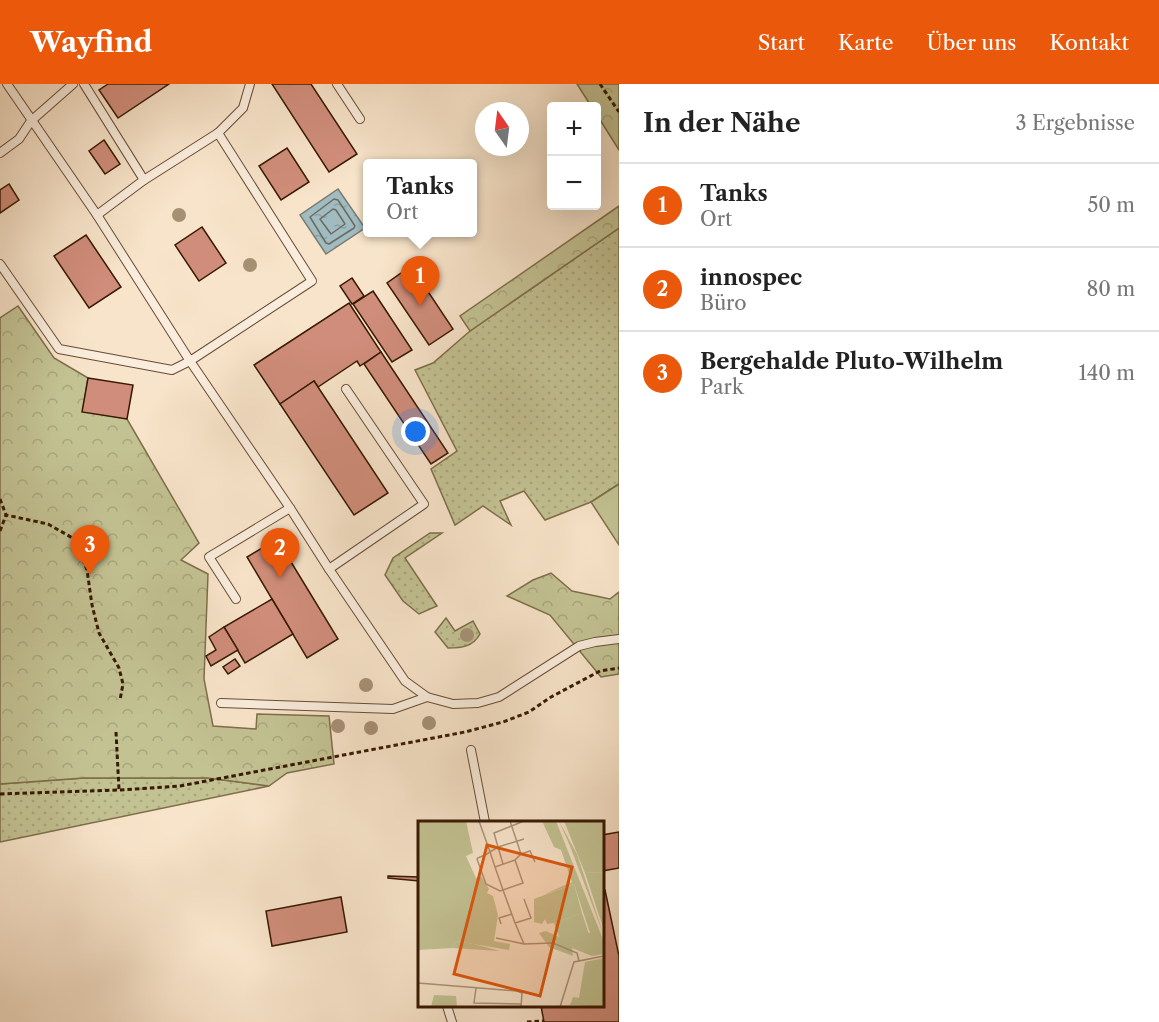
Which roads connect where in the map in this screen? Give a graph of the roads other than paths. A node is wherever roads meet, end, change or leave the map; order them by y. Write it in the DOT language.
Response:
graph roads {
  1 [pos="7,84"];
  2 [pos="73,84"];
  3 [pos="84,84"];
  4 [pos="250,84"];
  5 [pos="338,84"];
  6 [pos="360,119"];
  7 [pos="31,121"];
  8 [pos="218,133"];
  9 [pos="0,153"];
  10 [pos="144,180"];
  11 [pos="97,216"];
  12 [pos="0,264"];
  13 [pos="190,361"];
  14 [pos="346,390"];
  15 [pos="290,508"];
  16 [pos="330,569"];
  17 [pos="236,599"];
  18 [pos="619,639"];
  19 [pos="428,697"];
  20 [pos="221,703"];
  21 [pos="471,750"];
  22 [pos="485,821"];
  23 [pos="448,1007"];
  24 [pos="452,1022"];
  1 -- 7 [label="lane"];
  2 -- 7 [label="lane"];
  3 -- 10 [label="lane"];
  4 -- 8 [label="lane"];
  5 -- 6 [label="lane"];
  7 -- 9 [label="lane"];
  7 -- 11 [label="lane"];
  8 -- 10 [label="lane"];
  8 -- 13 [label="lane"];
  10 -- 11 [label="lane"];
  11 -- 13 [label="lane"];
  12 -- 13 [label="lane"];
  13 -- 15 [label="lane"];
  14 -- 16 [label="lane"];
  15 -- 16 [label="lane"];
  15 -- 17 [label="lane"];
  16 -- 19 [label="lane"];
  18 -- 19 [label="lane"];
  19 -- 20 [label="lane"];
  21 -- 22 [label="lane"];
  23 -- 24 [label="lane"];
}
